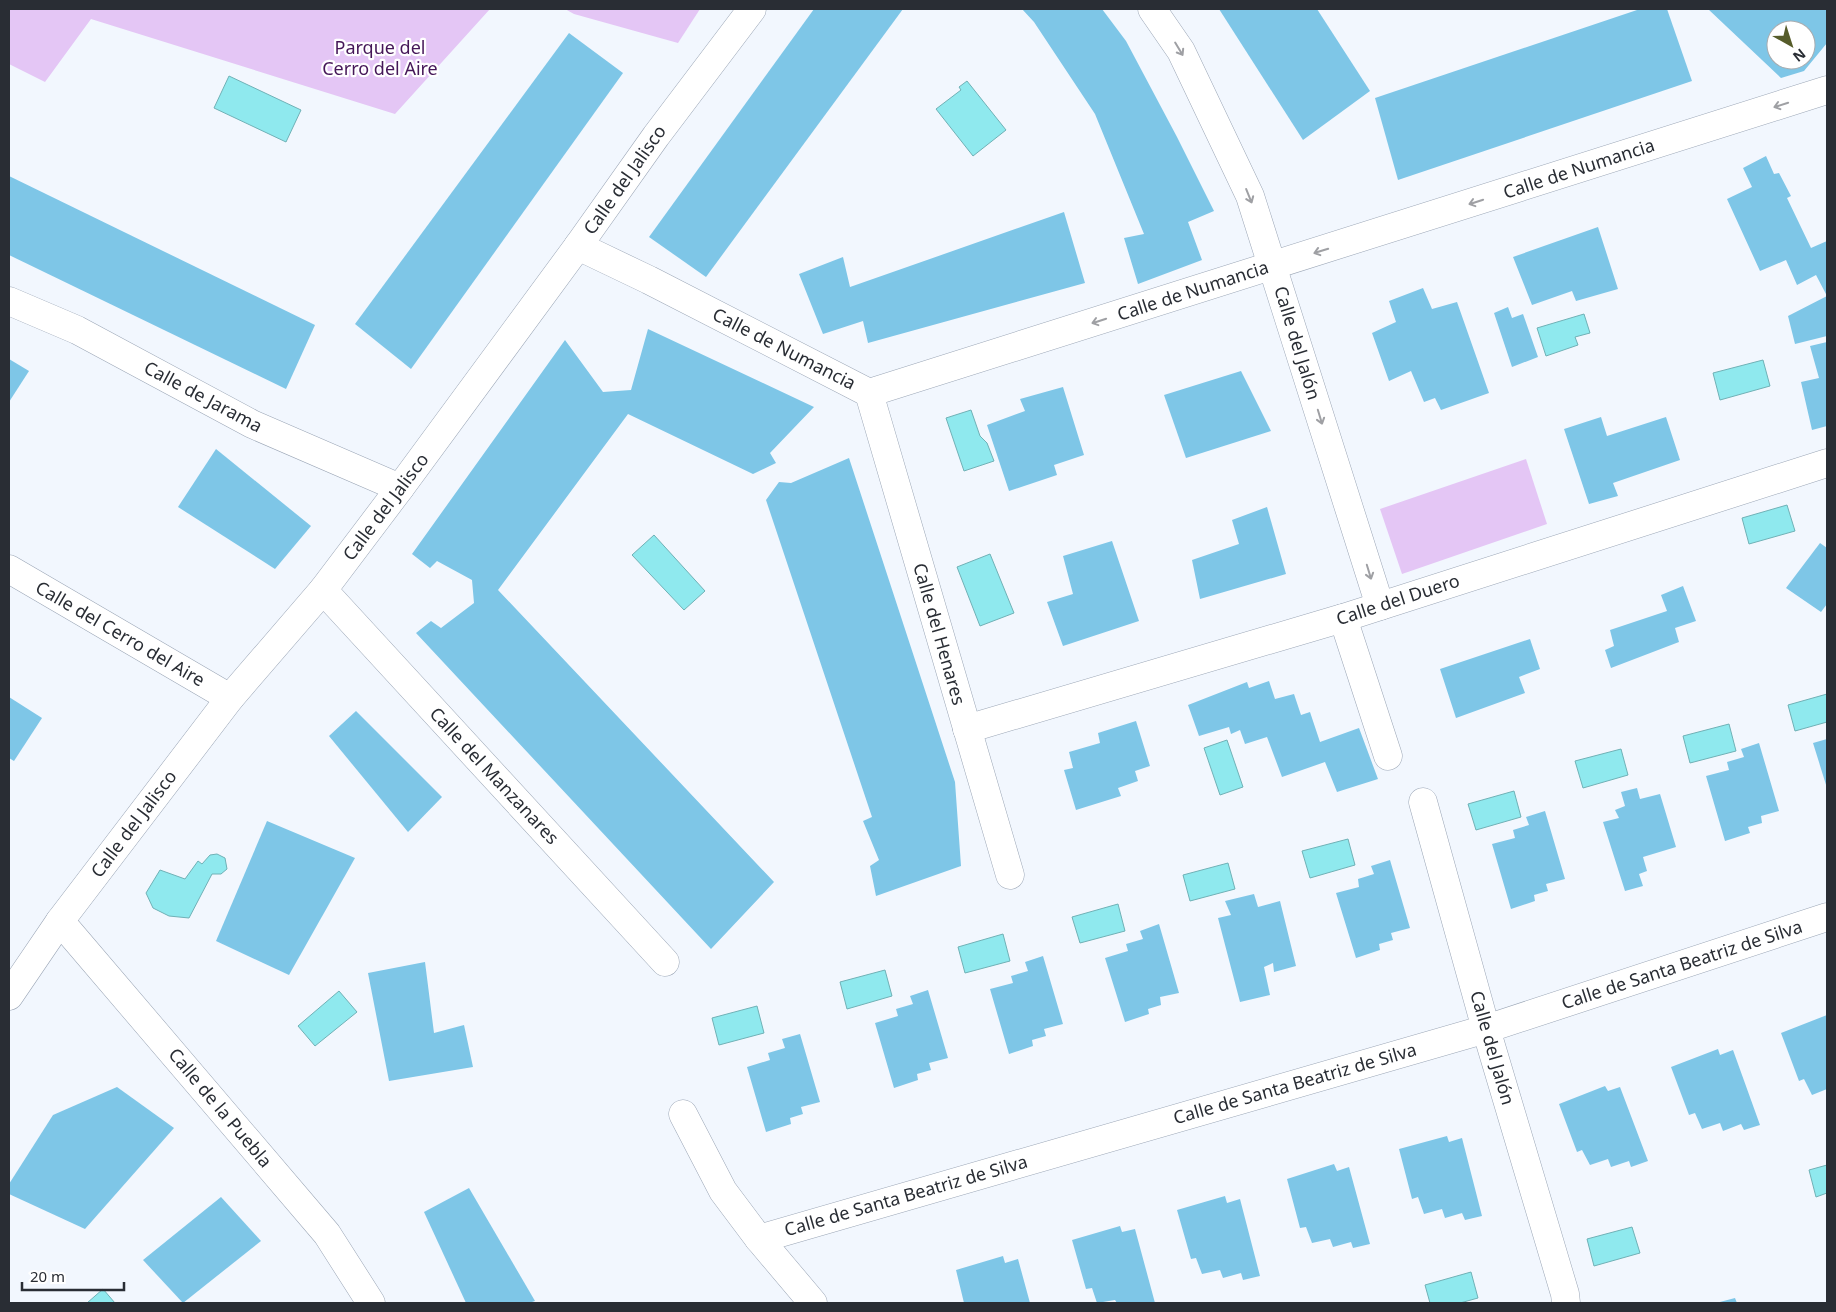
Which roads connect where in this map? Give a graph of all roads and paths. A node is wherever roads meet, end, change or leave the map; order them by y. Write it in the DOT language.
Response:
graph roads {
  1 [pos="752,9"];
  2 [pos="1152,9"];
  3 [pos="1827,90"];
  4 [pos="578,246"];
  5 [pos="1272,266"];
  6 [pos="9,301"];
  7 [pos="869,393"];
  8 [pos="1827,463"];
  9 [pos="400,488"];
  10 [pos="9,569"];
  11 [pos="323,590"];
  12 [pos="1380,606"];
  13 [pos="1343,618"];
  14 [pos="230,698"];
  15 [pos="967,729"];
  16 [pos="1388,756"];
  17 [pos="1423,802"];
  18 [pos="1010,875"];
  19 [pos="1827,917"];
  20 [pos="60,921"];
  21 [pos="666,962"];
  22 [pos="9,996"];
  23 [pos="1486,1029"];
  24 [pos="683,1114"];
  25 [pos="759,1238"];
  26 [pos="1566,1299"];
  27 [pos="371,1303"];
  28 [pos="813,1303"];
  1 -- 4 [label="street, Calle del Jalisco"];
  2 -- 5 [label="street, Calle del Jalón, one-way"];
  3 -- 5 [label="street, Calle de Numancia, one-way"];
  4 -- 7 [label="street, Calle de Numancia"];
  4 -- 9 [label="street, Calle del Jalisco"];
  5 -- 7 [label="street, Calle de Numancia, one-way"];
  5 -- 12 [label="street, Calle del Jalón, one-way"];
  6 -- 9 [label="street, Calle de Jarama"];
  7 -- 15 [label="street, Calle del Henares"];
  8 -- 12 [label="street, Calle del Duero"];
  9 -- 11 [label="street, Calle del Jalisco"];
  10 -- 14 [label="street, Calle del Cerro del Aire"];
  11 -- 14 [label="street, Calle del Jalisco"];
  11 -- 21 [label="street, Calle del Manzanares"];
  12 -- 13 [label="street, Calle del Duero"];
  13 -- 15 [label="street, Calle del Duero"];
  13 -- 16 [label="street"];
  14 -- 20 [label="street, Calle del Jalisco"];
  15 -- 18 [label="street, Calle del Henares"];
  17 -- 23 [label="street, Calle del Jalón"];
  19 -- 23 [label="street, Calle de Santa Beatriz de Silva"];
  20 -- 22 [label="street, Calle del Jalisco"];
  20 -- 27 [label="street, Calle de la Puebla"];
  23 -- 25 [label="street, Calle de Santa Beatriz de Silva"];
  23 -- 26 [label="street, Calle del Jalón"];
  24 -- 25 [label="street, Calle de Santa Beatriz de Silva"];
  25 -- 28 [label="street, Calle de Santa Beatriz de Silva"];
}
